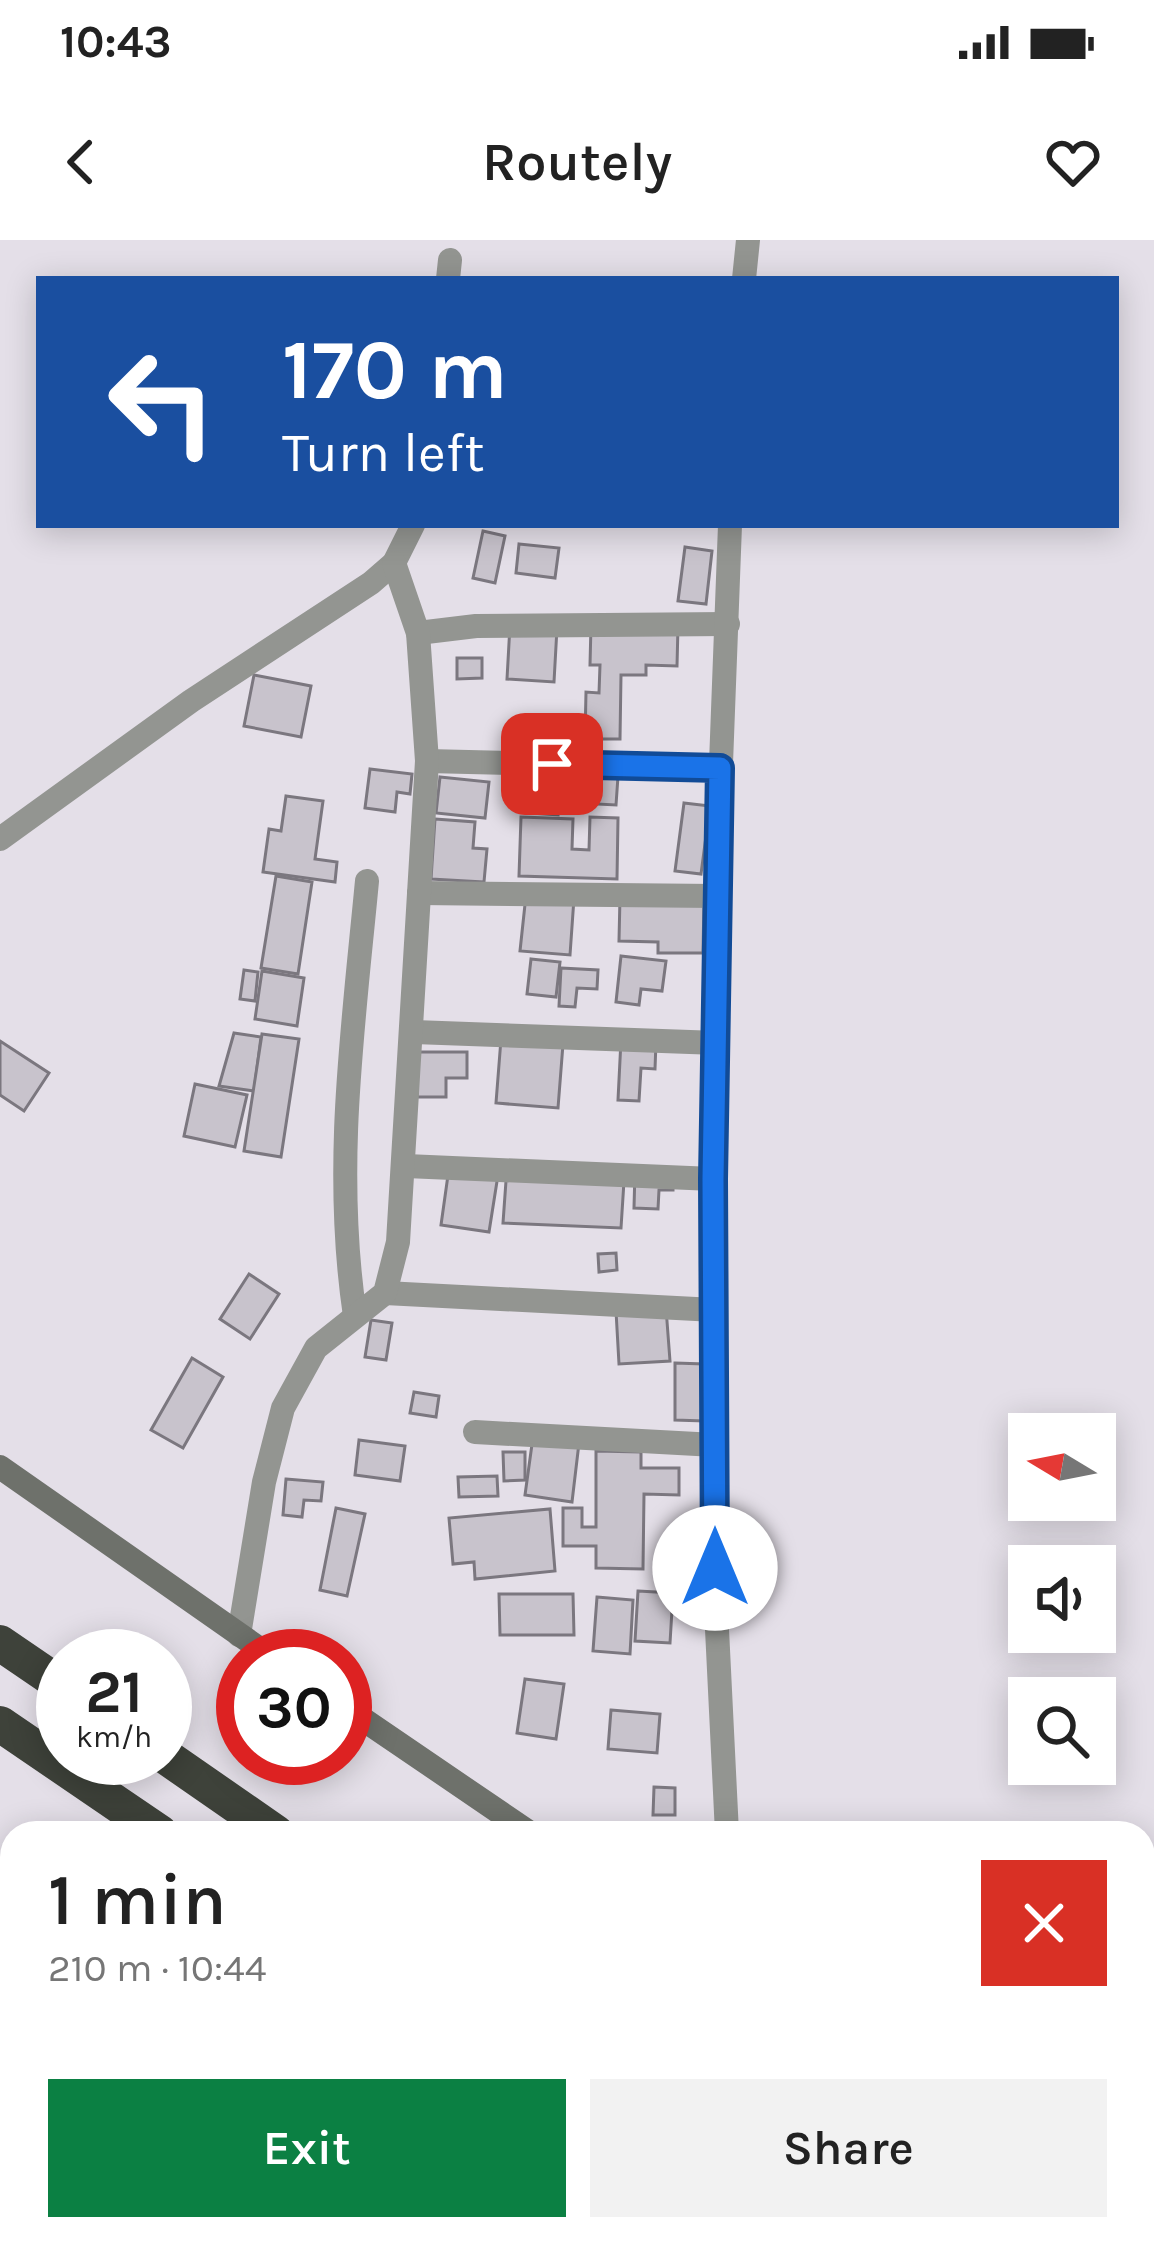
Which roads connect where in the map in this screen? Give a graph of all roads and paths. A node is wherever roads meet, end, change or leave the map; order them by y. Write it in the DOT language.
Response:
graph roads {
  1 [pos="748,240"];
  2 [pos="744,276"];
  3 [pos="412,528"];
  4 [pos="730,528"];
  5 [pos="394,563"];
  6 [pos="728,624"];
  7 [pos="418,633"];
  8 [pos="427,761"];
  9 [pos="720,768"];
  10 [pos="0,839"];
  11 [pos="367,881"];
  12 [pos="418,893"];
  13 [pos="716,896"];
  14 [pos="414,1032"];
  15 [pos="718,1043"];
  16 [pos="406,1166"];
  17 [pos="713,1179"];
  18 [pos="385,1293"];
  19 [pos="715,1310"];
  20 [pos="355,1316"];
  21 [pos="475,1432"];
  22 [pos="716,1445"];
  23 [pos="0,1467"];
  24 [pos="230,1629"];
  25 [pos="240,1629"];
  26 [pos="0,1642"];
  27 [pos="36,1667"];
  28 [pos="0,1724"];
  29 [pos="372,1725"];
  30 [pos="192,1775"];
  31 [pos="142,1821"];
  32 [pos="259,1821"];
  33 [pos="512,1821"];
  34 [pos="726,1821"];
  1 -- 2 [label="street"];
  3 -- 5 [label="street"];
  4 -- 6 [label="street"];
  5 -- 7 [label="street"];
  5 -- 10 [label="street"];
  6 -- 7 [label="street"];
  6 -- 9 [label="street"];
  7 -- 8 [label="street"];
  8 -- 9 [label="street"];
  8 -- 12 [label="street"];
  9 -- 13 [label="street"];
  11 -- 20 [label="street"];
  12 -- 13 [label="street"];
  12 -- 14 [label="street"];
  13 -- 15 [label="street"];
  14 -- 15 [label="street"];
  14 -- 16 [label="street"];
  15 -- 17 [label="street"];
  16 -- 17 [label="street"];
  16 -- 18 [label="street"];
  17 -- 19 [label="street"];
  18 -- 19 [label="street"];
  18 -- 20 [label="street"];
  19 -- 22 [label="street"];
  20 -- 25 [label="street"];
  21 -- 22 [label="street"];
  22 -- 34 [label="street"];
  23 -- 24 [label="main road"];
  26 -- 27 [label="highway"];
  28 -- 31 [label="highway"];
  29 -- 33 [label="main road"];
  30 -- 32 [label="highway"];
}
